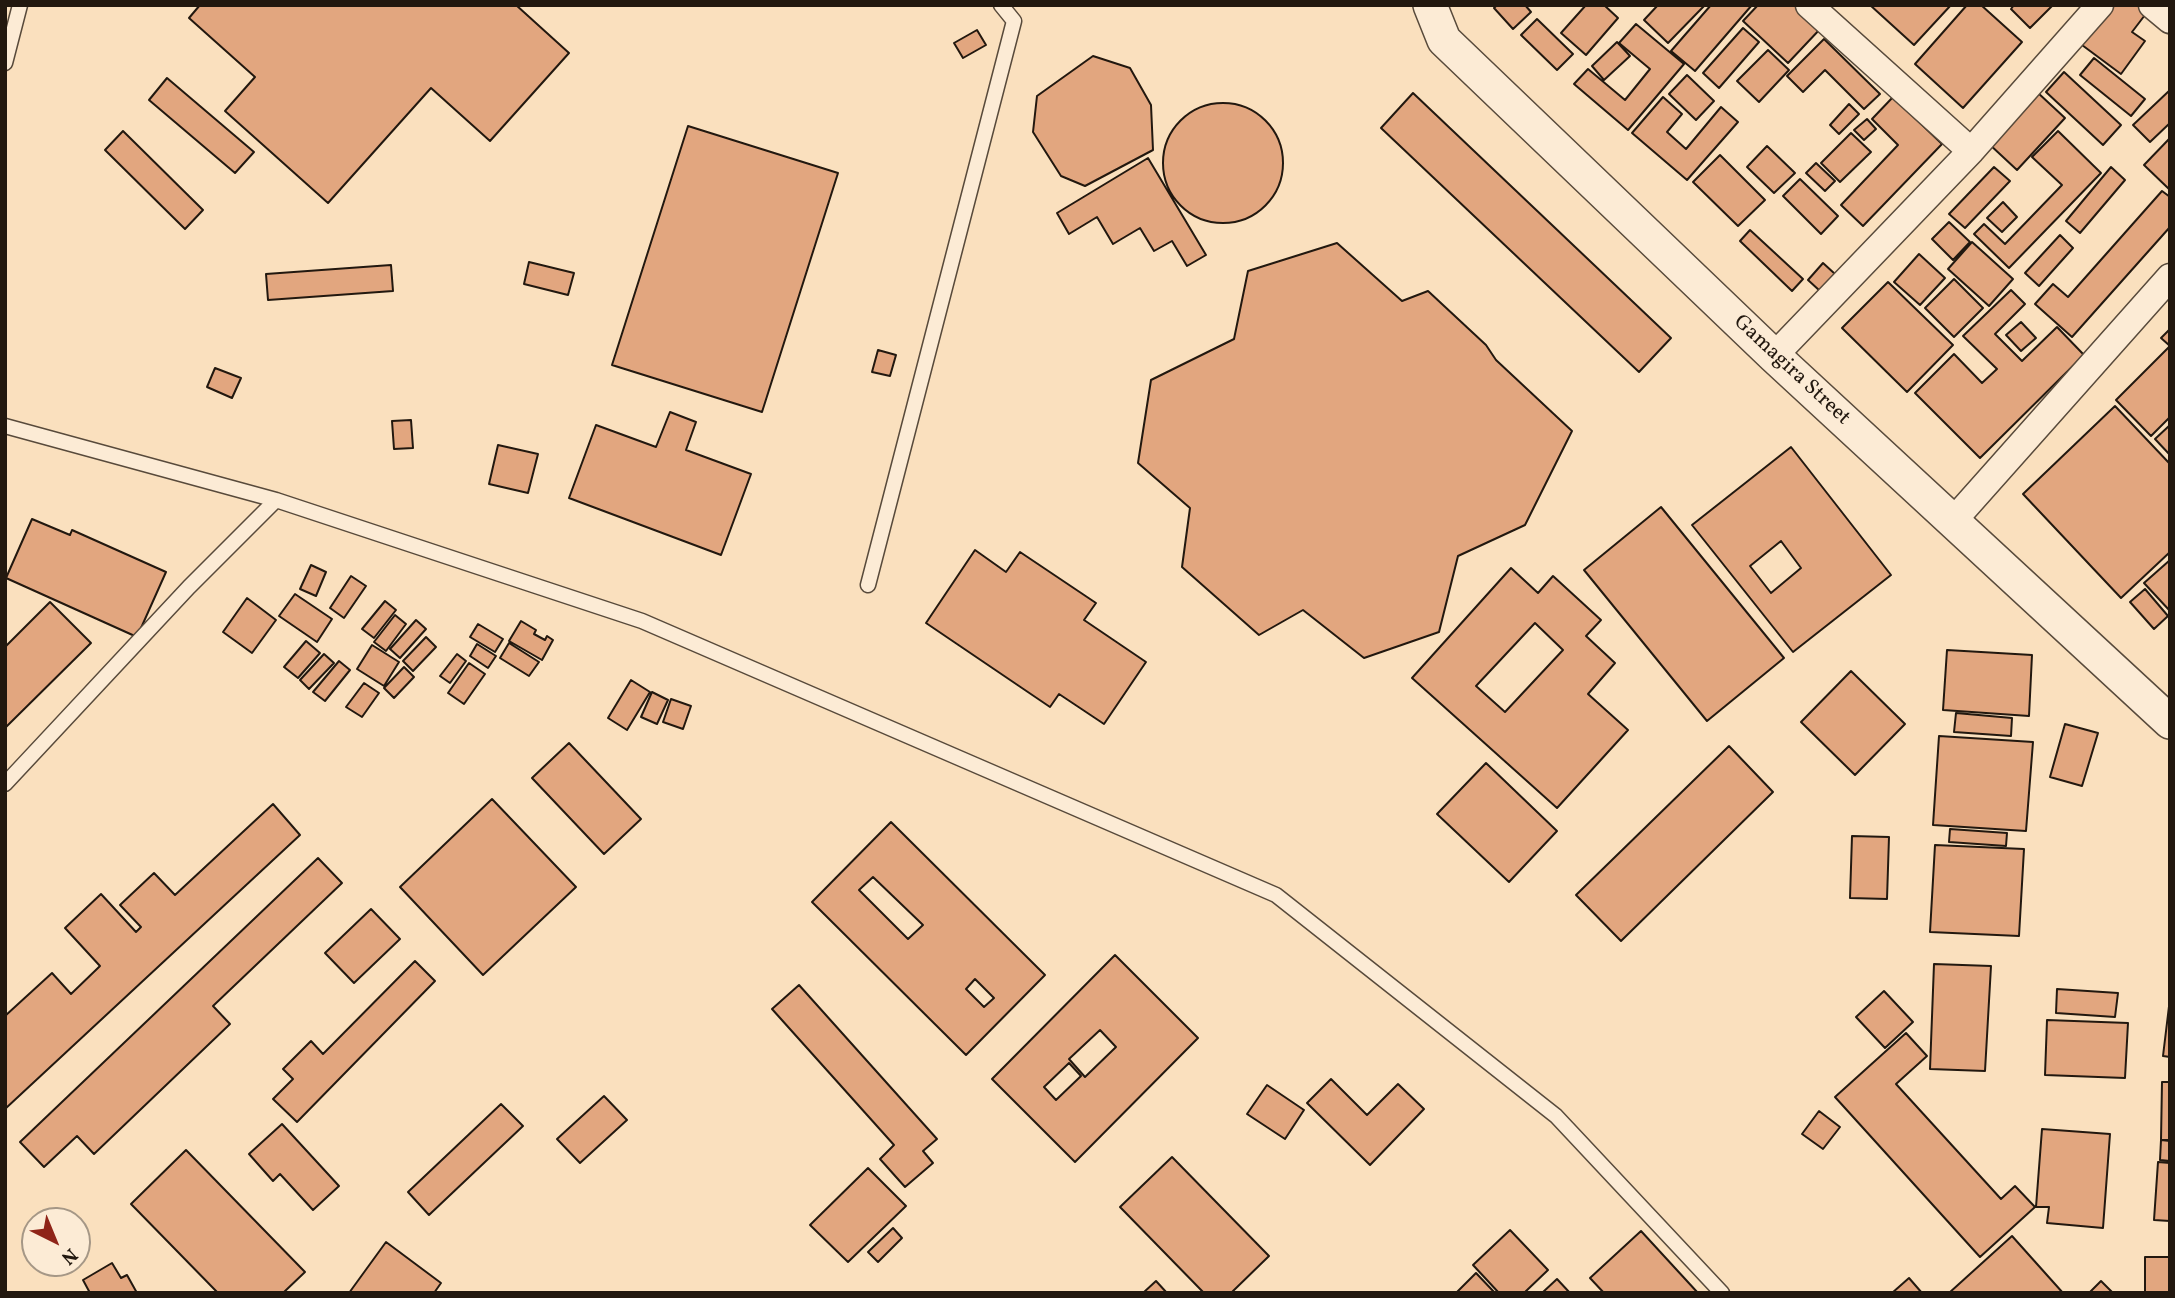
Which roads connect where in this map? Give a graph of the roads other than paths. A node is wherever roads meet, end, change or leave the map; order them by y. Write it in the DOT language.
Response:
graph roads {
  1 [pos="20,5"];
  2 [pos="1001,5"];
  3 [pos="1430,5"];
  4 [pos="1809,5"];
  5 [pos="2101,5"];
  6 [pos="2152,5"];
  7 [pos="2170,20"];
  8 [pos="5,63"];
  9 [pos="1971,151"];
  10 [pos="2170,277"];
  11 [pos="1774,356"];
  12 [pos="5,426"];
  13 [pos="276,500"];
  14 [pos="1953,522"];
  15 [pos="868,585"];
  16 [pos="2170,722"];
  17 [pos="5,784"];
  18 [pos="1721,1293"];
  1 -- 8 [label="lane"];
  2 -- 15 [label="lane"];
  3 -- 11 [label="street, Gamagira Street"];
  4 -- 9 [label="street"];
  5 -- 9 [label="street"];
  6 -- 7 [label="street"];
  9 -- 11 [label="street"];
  10 -- 14 [label="street"];
  11 -- 14 [label="street, Gamagira Street"];
  12 -- 13 [label="lane"];
  13 -- 17 [label="lane"];
  13 -- 18 [label="lane"];
  14 -- 16 [label="street, Gamagira Street"];
}
